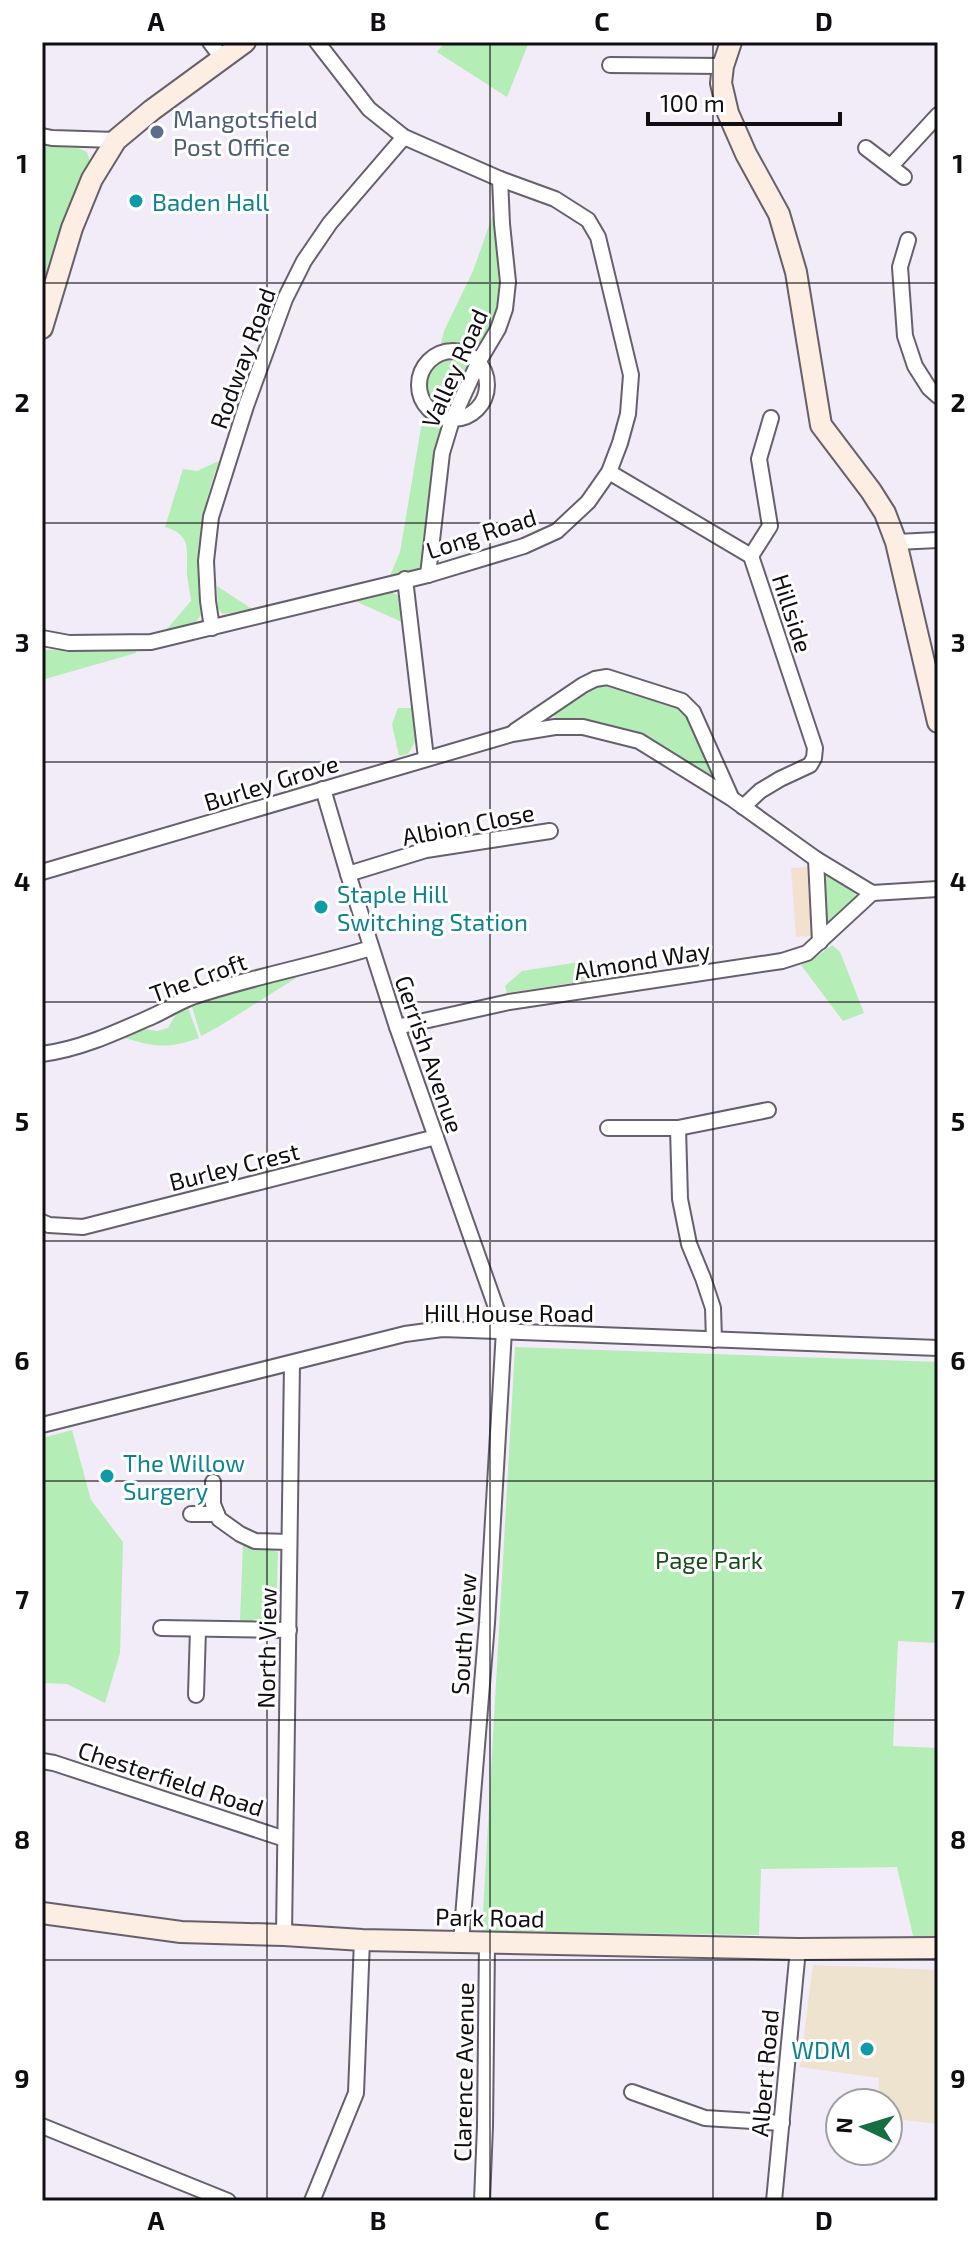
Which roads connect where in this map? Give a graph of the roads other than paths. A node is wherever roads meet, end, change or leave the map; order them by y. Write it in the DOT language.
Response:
graph roads {
  1 [pos="245,42"];
  2 [pos="317,42"];
  3 [pos="731,42"];
  4 [pos="216,50"];
  5 [pos="610,65"];
  6 [pos="723,66"];
  7 [pos="938,115"];
  8 [pos="42,136"];
  9 [pos="404,137"];
  10 [pos="116,140"];
  11 [pos="866,148"];
  12 [pos="891,166"];
  13 [pos="904,177"];
  14 [pos="500,179"];
  15 [pos="908,240"];
  16 [pos="42,328"];
  17 [pos="479,361"];
  18 [pos="938,396"];
  19 [pos="771,418"];
  20 [pos="452,420"];
  21 [pos="609,472"];
  22 [pos="938,540"];
  23 [pos="896,542"];
  24 [pos="751,556"];
  25 [pos="428,575"];
  26 [pos="405,579"];
  27 [pos="212,628"];
  28 [pos="42,638"];
  29 [pos="938,722"];
  30 [pos="512,734"];
  31 [pos="426,758"];
  32 [pos="323,789"];
  33 [pos="737,802"];
  34 [pos="550,831"];
  35 [pos="816,859"];
  36 [pos="42,872"];
  37 [pos="348,874"];
  38 [pos="938,889"];
  39 [pos="872,893"];
  40 [pos="820,942"];
  41 [pos="371,948"];
  42 [pos="397,1027"];
  43 [pos="42,1054"];
  44 [pos="768,1110"];
  45 [pos="608,1128"];
  46 [pos="678,1128"];
  47 [pos="436,1137"];
  48 [pos="42,1222"];
  49 [pos="504,1330"];
  50 [pos="714,1340"];
  51 [pos="938,1348"];
  52 [pos="292,1363"];
  53 [pos="42,1425"];
  54 [pos="213,1482"];
  55 [pos="191,1514"];
  56 [pos="217,1514"];
  57 [pos="289,1542"];
  58 [pos="161,1628"];
  59 [pos="198,1629"];
  60 [pos="289,1630"];
  61 [pos="196,1695"];
  62 [pos="42,1761"];
  63 [pos="285,1839"];
  64 [pos="42,1913"];
  65 [pos="284,1935"];
  66 [pos="362,1940"];
  67 [pos="461,1942"];
  68 [pos="487,1943"];
  69 [pos="938,1948"];
  70 [pos="798,1949"];
  71 [pos="632,2092"];
  72 [pos="782,2123"];
  73 [pos="42,2126"];
  74 [pos="228,2201"];
  75 [pos="312,2201"];
  76 [pos="482,2201"];
  77 [pos="774,2201"];
  1 -- 4 [label="street"];
  2 -- 9 [label="street, Long Road"];
  3 -- 6 [label="street"];
  4 -- 10 [label="street"];
  5 -- 6 [label="street"];
  6 -- 23 [label="street"];
  7 -- 12 [label="street"];
  8 -- 10 [label="street"];
  9 -- 14 [label="street, Long Road"];
  9 -- 27 [label="street, Rodway Road"];
  10 -- 16 [label="street"];
  11 -- 12 [label="street"];
  12 -- 13 [label="street"];
  14 -- 17 [label="street, Valley Road"];
  14 -- 21 [label="street, Long Road"];
  15 -- 18 [label="street"];
  17 -- 20 [label="street, Valley Road"];
  17 -- 20 [label="street"];
  17 -- 20 [label="street"];
  19 -- 24 [label="street"];
  20 -- 25 [label="street, Valley Road"];
  21 -- 24 [label="street, Hillside"];
  21 -- 25 [label="street, Long Road"];
  22 -- 23 [label="street"];
  23 -- 29 [label="street"];
  24 -- 33 [label="street, Hillside"];
  25 -- 26 [label="street, Long Road"];
  26 -- 27 [label="street, Long Road"];
  26 -- 31 [label="street"];
  27 -- 28 [label="street, Long Road"];
  30 -- 31 [label="street, Burley Grove"];
  30 -- 33 [label="street, Burley Grove"];
  30 -- 33 [label="street, Burley Grove"];
  31 -- 32 [label="street, Burley Grove"];
  32 -- 36 [label="street, Burley Grove"];
  32 -- 37 [label="street, Gerrish Avenue"];
  33 -- 35 [label="street, Burley Grove"];
  34 -- 37 [label="street, Albion Close"];
  35 -- 39 [label="street, Burley Grove"];
  35 -- 40 [label="street"];
  37 -- 41 [label="street, Gerrish Avenue"];
  38 -- 39 [label="street"];
  39 -- 40 [label="street, Almond Way"];
  40 -- 42 [label="street, Almond Way"];
  41 -- 42 [label="street, Gerrish Avenue"];
  41 -- 43 [label="street, The Croft"];
  42 -- 47 [label="street, Gerrish Avenue"];
  44 -- 46 [label="street"];
  45 -- 46 [label="street"];
  46 -- 50 [label="street"];
  47 -- 48 [label="street, Burley Crest"];
  47 -- 49 [label="street, Gerrish Avenue"];
  49 -- 50 [label="street, Hill House Road"];
  49 -- 52 [label="street, Hill House Road"];
  49 -- 67 [label="street, South View"];
  50 -- 51 [label="street, Hill House Road"];
  52 -- 53 [label="street, Hill House Road"];
  52 -- 57 [label="street, North View"];
  54 -- 56 [label="street"];
  55 -- 56 [label="street"];
  56 -- 57 [label="street"];
  57 -- 60 [label="street, North View"];
  58 -- 59 [label="street"];
  59 -- 60 [label="street"];
  59 -- 61 [label="street"];
  60 -- 63 [label="street, North View"];
  62 -- 63 [label="street, Chesterfield Road"];
  63 -- 65 [label="street, North View"];
  64 -- 65 [label="street, Park Road"];
  65 -- 66 [label="street, Park Road"];
  66 -- 67 [label="street, Park Road"];
  66 -- 75 [label="street"];
  67 -- 68 [label="street, Park Road"];
  68 -- 70 [label="street, Park Road"];
  68 -- 76 [label="street, Clarence Avenue"];
  69 -- 70 [label="street, Park Road"];
  70 -- 72 [label="street, Albert Road"];
  71 -- 72 [label="street"];
  72 -- 77 [label="street, Albert Road"];
  73 -- 74 [label="street"];
}
